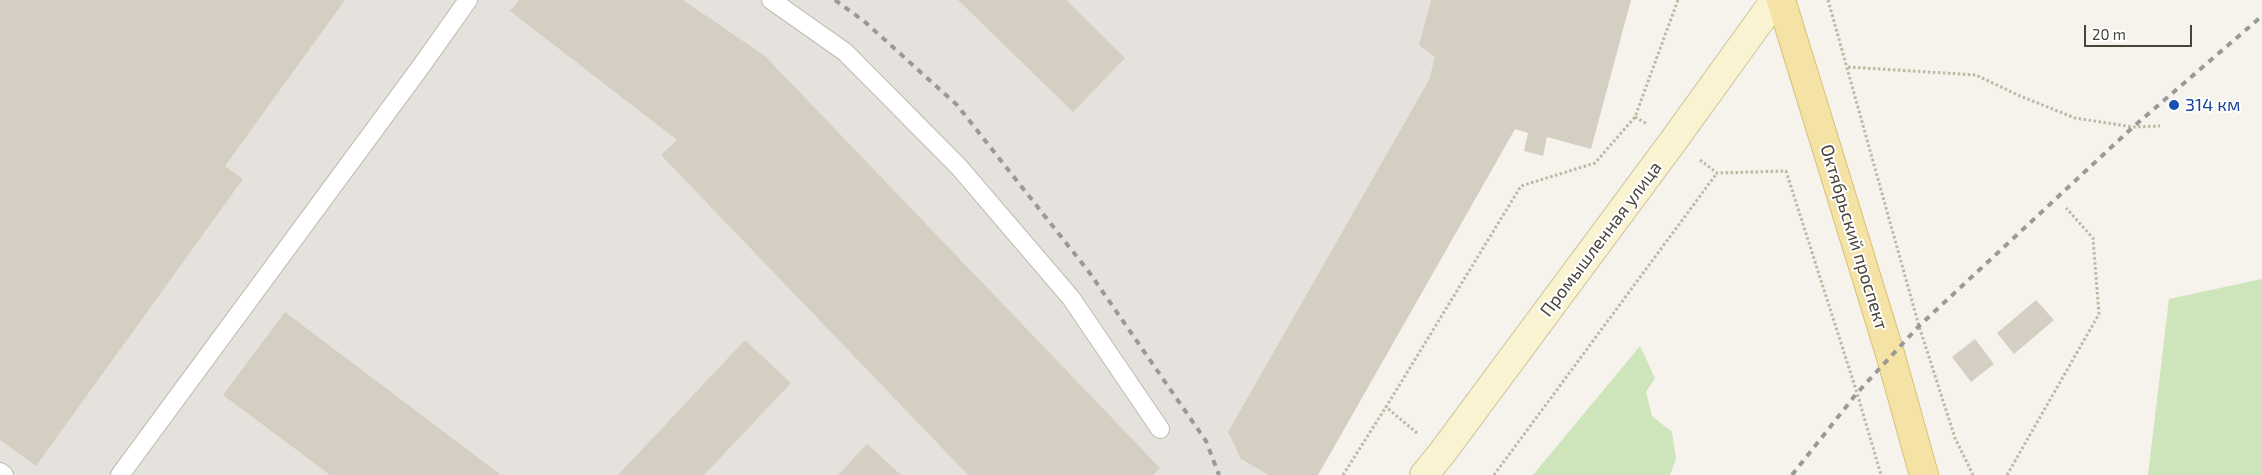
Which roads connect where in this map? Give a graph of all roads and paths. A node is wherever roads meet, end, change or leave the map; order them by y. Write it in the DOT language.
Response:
graph roads {
  1 [pos="468,0"];
  2 [pos="771,0"];
  3 [pos="1678,0"];
  4 [pos="1775,0"];
  5 [pos="1781,0"];
  6 [pos="1828,0"];
  7 [pos="1848,67"];
  8 [pos="2160,126"];
  9 [pos="2066,208"];
  10 [pos="1386,407"];
  11 [pos="1160,429"];
  12 [pos="1442,453"];
  13 [pos="0,472"];
  14 [pos="4,475"];
  15 [pos="120,475"];
  16 [pos="1343,475"];
  17 [pos="1424,475"];
  18 [pos="1494,475"];
  19 [pos="1881,475"];
  20 [pos="1924,475"];
  21 [pos="1973,475"];
  22 [pos="2008,475"];
  1 -- 15 [label="lane"];
  2 -- 11 [label="lane"];
  3 -- 10 [label="path"];
  4 -- 12 [label="main road, Промышленная улица"];
  5 -- 20 [label="main road, Октябрьский проспект"];
  6 -- 7 [label="path"];
  7 -- 8 [label="path"];
  7 -- 21 [label="path"];
  9 -- 22 [label="path"];
  10 -- 12 [label="path"];
  10 -- 16 [label="path"];
  12 -- 17 [label="main road, Промышленная улица"];
  13 -- 14 [label="lane"];
  18 -- 19 [label="path"];
}
